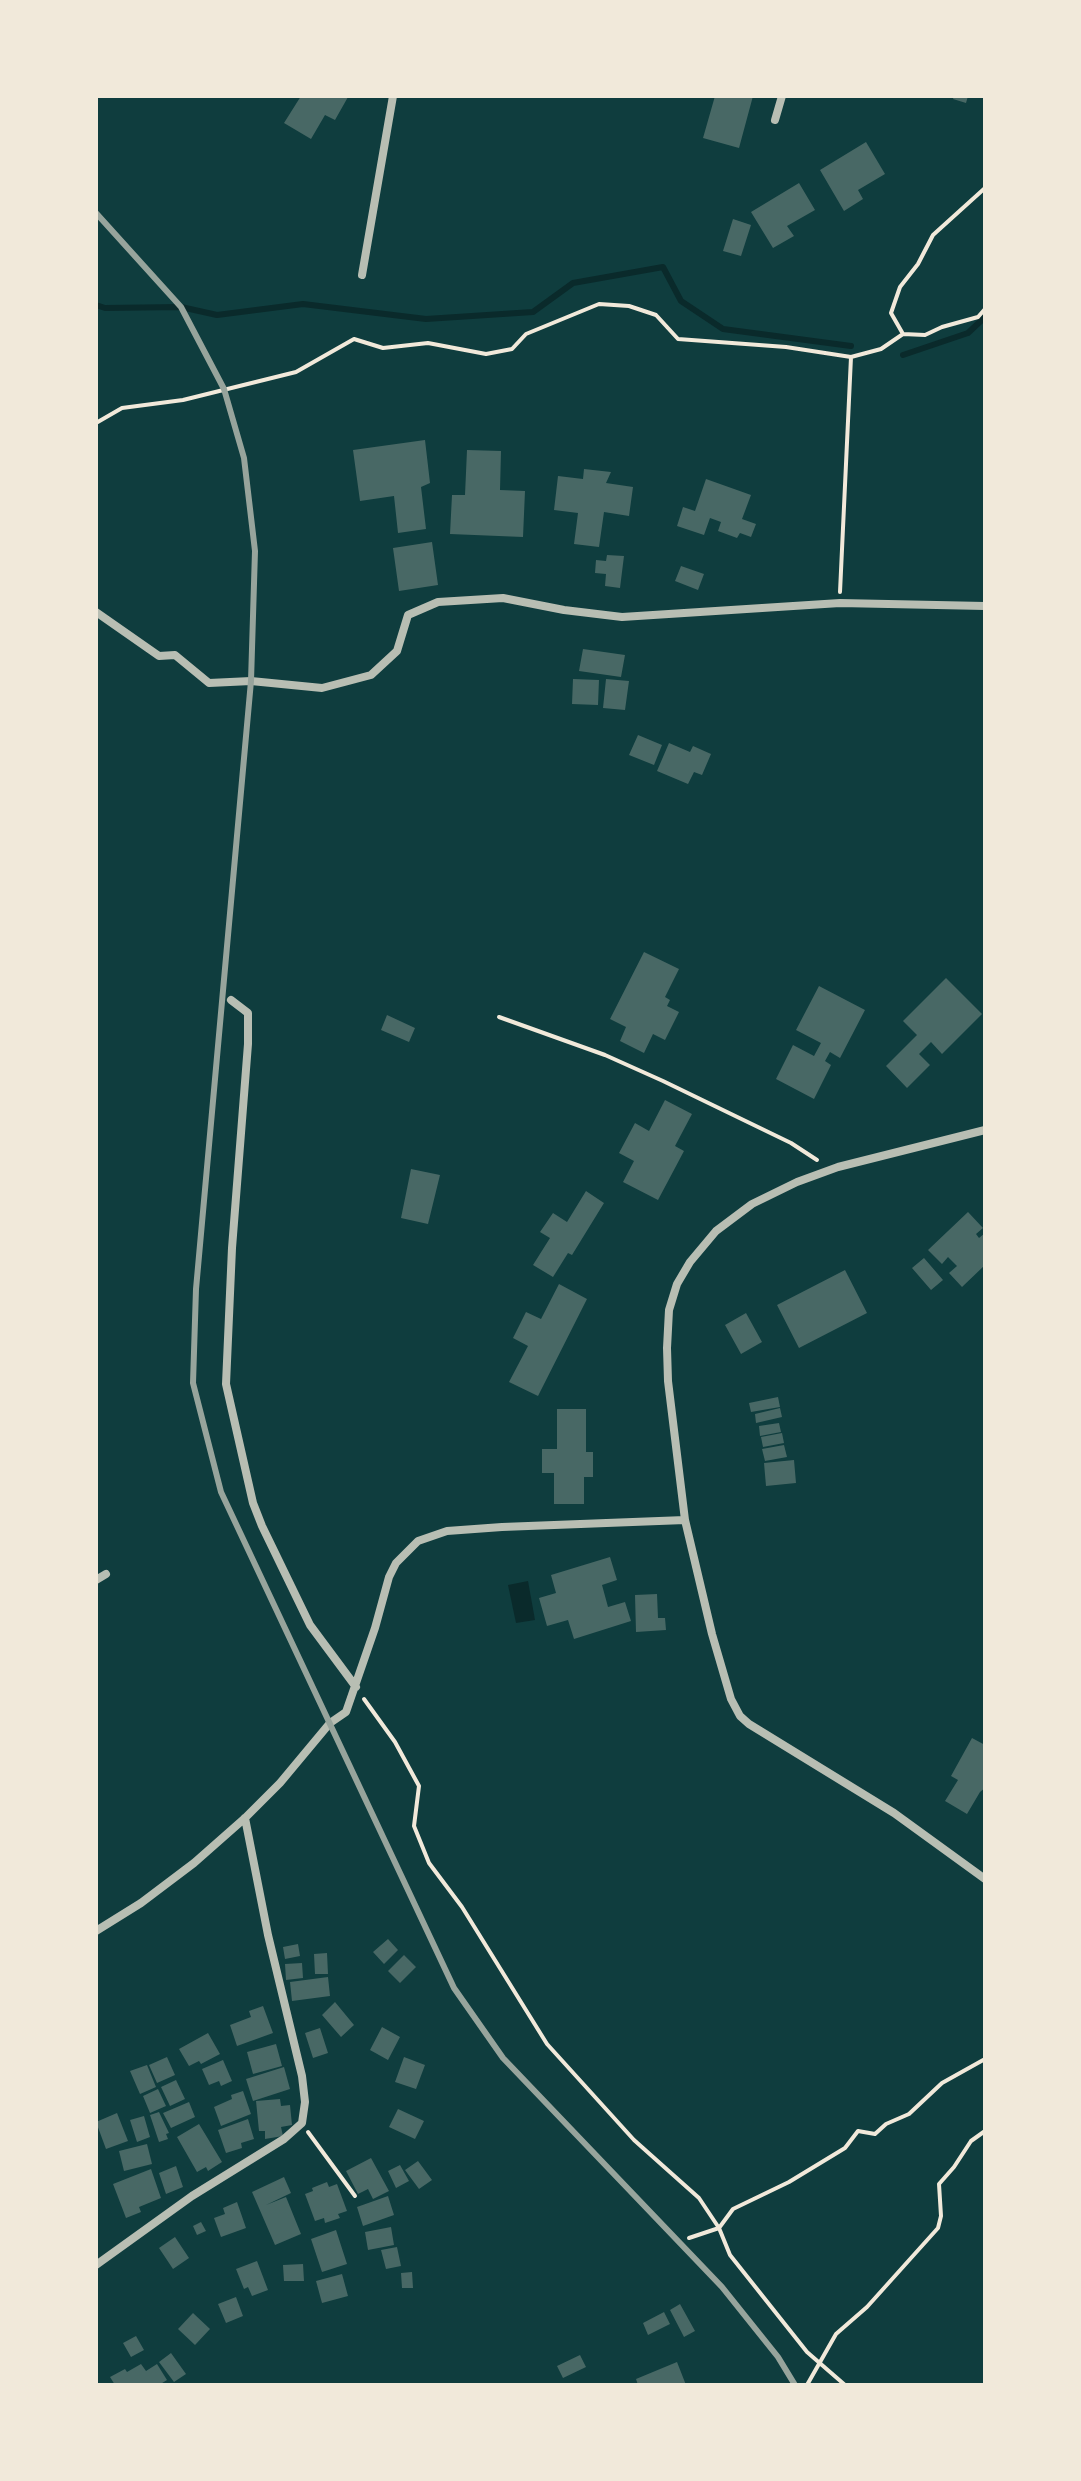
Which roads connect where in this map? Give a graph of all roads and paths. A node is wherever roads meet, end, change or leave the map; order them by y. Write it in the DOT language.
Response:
graph roads {
  1 [pos="393,96"];
  2 [pos="782,96"];
  3 [pos="775,120"];
  4 [pos="985,188"];
  5 [pos="362,275"];
  6 [pos="985,309"];
  7 [pos="903,334"];
  8 [pos="851,357"];
  9 [pos="96,423"];
  10 [pos="840,603"];
  11 [pos="985,606"];
  12 [pos="96,612"];
  13 [pos="231,1000"];
  14 [pos="499,1017"];
  15 [pos="985,1130"];
  16 [pos="832,1169"];
  17 [pos="685,1520"];
  18 [pos="106,1574"];
  19 [pos="96,1580"];
  20 [pos="356,1687"];
  21 [pos="245,1818"];
  22 [pos="985,1879"];
  23 [pos="96,1931"];
  24 [pos="985,2059"];
  25 [pos="302,2123"];
  26 [pos="985,2131"];
  27 [pos="355,2196"];
  28 [pos="719,2228"];
  29 [pos="689,2238"];
  30 [pos="96,2265"];
  31 [pos="819,2363"];
  32 [pos="807,2385"];
  33 [pos="845,2385"];
  1 -- 5 [label="street"];
  2 -- 3 [label="street"];
  4 -- 7 [label="path"];
  6 -- 7 [label="path"];
  7 -- 8 [label="path"];
  8 -- 9 [label="path"];
  8 -- 10 [label="path"];
  10 -- 11 [label="street"];
  10 -- 12 [label="street"];
  13 -- 20 [label="street"];
  14 -- 16 [label="path"];
  15 -- 16 [label="street"];
  16 -- 17 [label="street"];
  17 -- 20 [label="street"];
  17 -- 22 [label="street"];
  18 -- 19 [label="street"];
  20 -- 21 [label="street"];
  20 -- 28 [label="path"];
  21 -- 23 [label="street"];
  21 -- 25 [label="street"];
  24 -- 28 [label="path"];
  25 -- 27 [label="path"];
  25 -- 30 [label="street"];
  26 -- 31 [label="path"];
  28 -- 29 [label="path"];
  28 -- 31 [label="path"];
  31 -- 32 [label="path"];
  31 -- 33 [label="path"];
}
